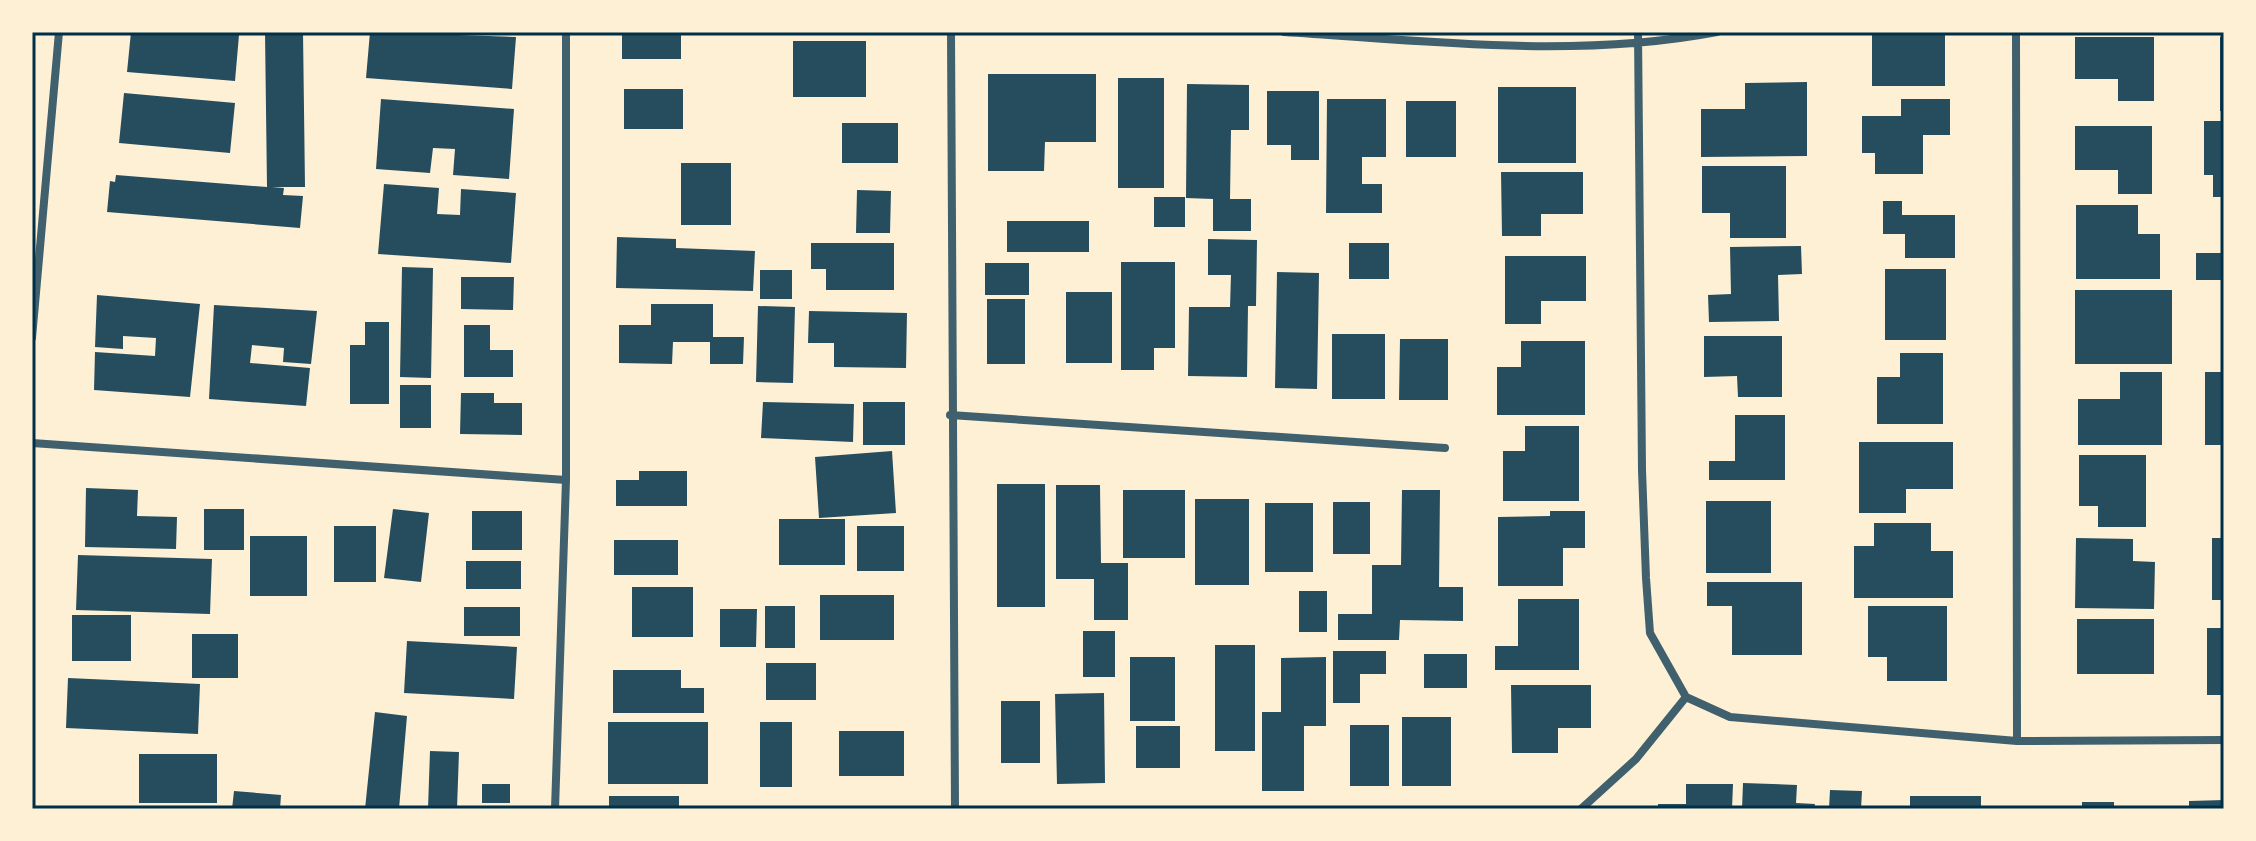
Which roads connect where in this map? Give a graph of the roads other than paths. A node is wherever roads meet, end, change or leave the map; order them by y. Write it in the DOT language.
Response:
graph roads {
  1 [pos="59,32"];
  2 [pos="566,32"];
  3 [pos="951,32"];
  4 [pos="1284,32"];
  5 [pos="1717,32"];
  6 [pos="2016,32"];
  7 [pos="1638,37"];
  8 [pos="32,338"];
  9 [pos="950,415"];
  10 [pos="32,443"];
  11 [pos="1445,448"];
  12 [pos="566,480"];
  13 [pos="1686,697"];
  14 [pos="2224,740"];
  15 [pos="2017,741"];
  16 [pos="555,809"];
  17 [pos="955,809"];
  18 [pos="1581,809"];
  1 -- 8 [label="street"];
  2 -- 12 [label="street"];
  3 -- 9 [label="street"];
  4 -- 7 [label="street"];
  5 -- 7 [label="street"];
  6 -- 15 [label="street"];
  7 -- 13 [label="street"];
  9 -- 11 [label="street"];
  9 -- 17 [label="street"];
  10 -- 12 [label="street"];
  12 -- 16 [label="street"];
  13 -- 15 [label="street"];
  13 -- 18 [label="street"];
  14 -- 15 [label="street"];
}
